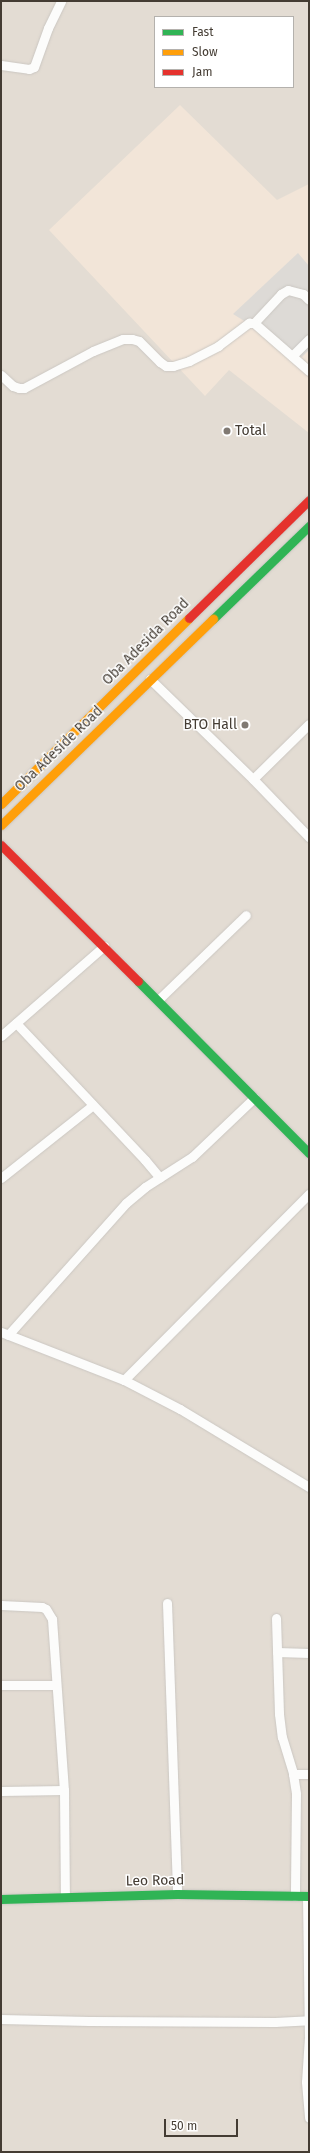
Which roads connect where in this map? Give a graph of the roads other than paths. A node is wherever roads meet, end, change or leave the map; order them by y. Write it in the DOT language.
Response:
graph roads {
  1 [pos="61,1"];
  2 [pos="1,65"];
  3 [pos="309,300"];
  4 [pos="254,323"];
  5 [pos="309,339"];
  6 [pos="292,356"];
  7 [pos="309,371"];
  8 [pos="1,374"];
  9 [pos="309,500"];
  10 [pos="309,526"];
  11 [pos="166,642"];
  12 [pos="177,654"];
  13 [pos="150,679"];
  14 [pos="309,724"];
  15 [pos="253,779"];
  16 [pos="1,804"];
  17 [pos="1,825"];
  18 [pos="309,837"];
  19 [pos="1,845"];
  20 [pos="246,915"];
  21 [pos="104,946"];
  22 [pos="158,1000"];
  23 [pos="16,1023"];
  24 [pos="1,1036"];
  25 [pos="254,1098"];
  26 [pos="93,1105"];
  27 [pos="309,1153"];
  28 [pos="1,1178"];
  29 [pos="160,1178"];
  30 [pos="309,1194"];
  31 [pos="5,1334"];
  32 [pos="124,1380"];
  33 [pos="309,1487"];
  34 [pos="166,1603"];
  35 [pos="1,1605"];
  36 [pos="276,1618"];
  37 [pos="278,1652"];
  38 [pos="309,1653"];
  39 [pos="1,1685"];
  40 [pos="56,1685"];
  41 [pos="294,1774"];
  42 [pos="309,1774"];
  43 [pos="64,1790"];
  44 [pos="1,1791"];
  45 [pos="177,1894"];
  46 [pos="295,1896"];
  47 [pos="308,1896"];
  48 [pos="65,1897"];
  49 [pos="1,1899"];
  50 [pos="1,2019"];
  51 [pos="308,2020"];
  52 [pos="309,2118"];
  1 -- 2 [label="street"];
  3 -- 4 [label="street"];
  4 -- 6 [label="street"];
  4 -- 8 [label="street"];
  5 -- 6 [label="street"];
  6 -- 7 [label="street"];
  9 -- 11 [label="main road, Oba Adesida Road"];
  10 -- 12 [label="main road, Oba Adeside Road"];
  11 -- 12 [label="main road"];
  11 -- 16 [label="main road, Oba Adesida Road"];
  12 -- 13 [label="main road, Oba Adeside Road"];
  13 -- 15 [label="street"];
  13 -- 17 [label="main road, Oba Adeside Road"];
  14 -- 15 [label="street"];
  15 -- 18 [label="street"];
  19 -- 21 [label="main road"];
  20 -- 22 [label="street"];
  21 -- 22 [label="main road"];
  21 -- 23 [label="street"];
  22 -- 25 [label="main road"];
  23 -- 24 [label="street"];
  23 -- 26 [label="street"];
  25 -- 27 [label="main road"];
  25 -- 29 [label="street"];
  26 -- 28 [label="street"];
  26 -- 29 [label="street"];
  29 -- 31 [label="street"];
  30 -- 32 [label="street"];
  31 -- 32 [label="street"];
  32 -- 33 [label="street"];
  34 -- 45 [label="street"];
  35 -- 40 [label="street"];
  36 -- 37 [label="street"];
  37 -- 38 [label="street"];
  37 -- 41 [label="street"];
  39 -- 40 [label="street"];
  40 -- 43 [label="street"];
  41 -- 42 [label="street"];
  41 -- 46 [label="street"];
  43 -- 44 [label="street"];
  43 -- 48 [label="street"];
  45 -- 46 [label="main road, Leo Road"];
  45 -- 48 [label="main road, Leo Road"];
  46 -- 47 [label="main road, Leo Road"];
  47 -- 51 [label="street"];
  48 -- 49 [label="main road, Leo Road"];
  50 -- 51 [label="street"];
  51 -- 52 [label="street"];
}
